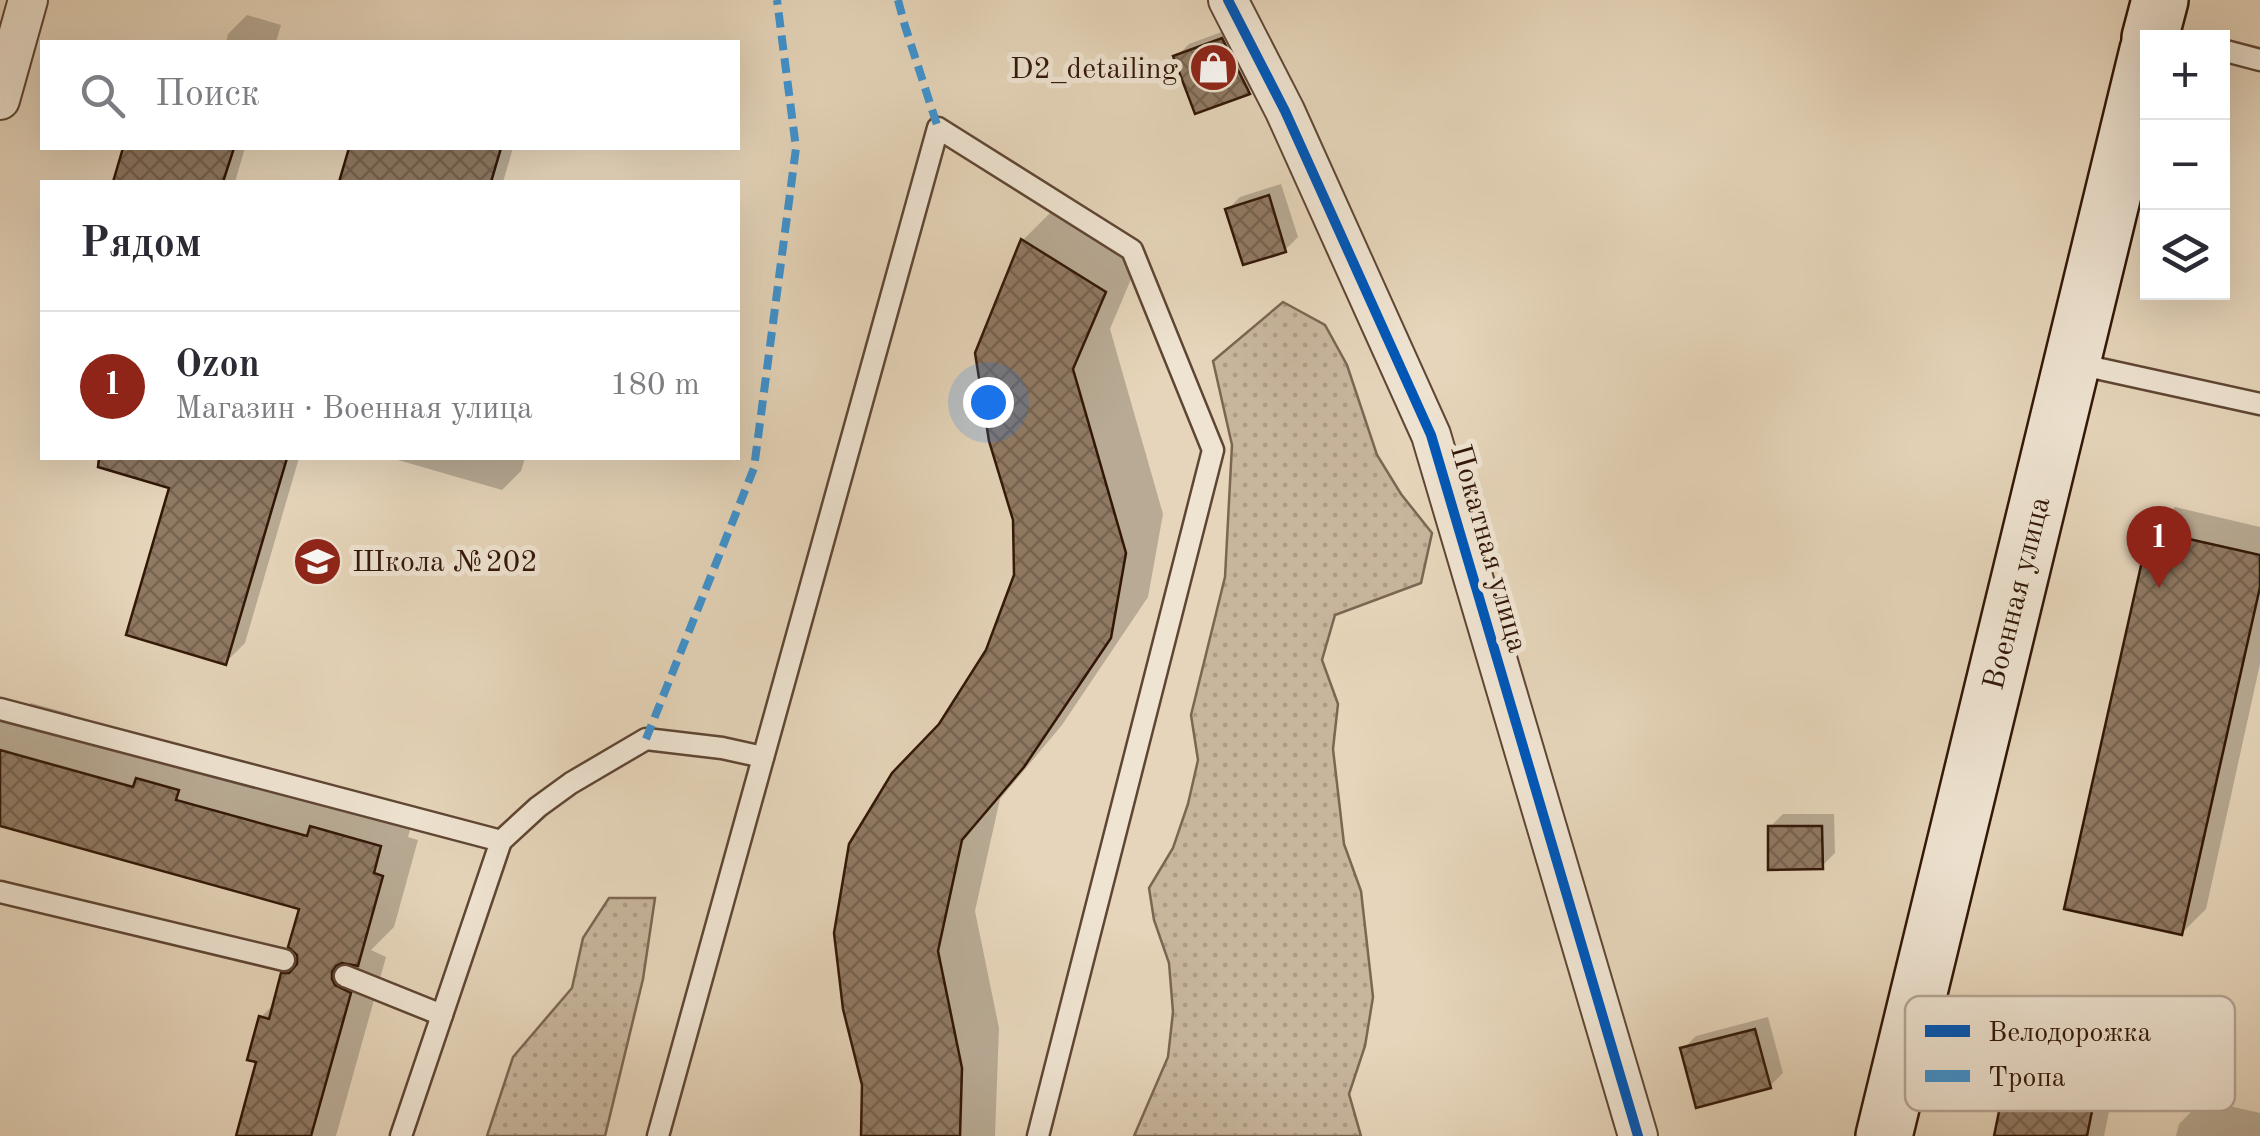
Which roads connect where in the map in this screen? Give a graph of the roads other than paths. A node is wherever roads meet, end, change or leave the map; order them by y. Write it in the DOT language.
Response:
graph roads {
  1 [pos="28,0"];
  2 [pos="1228,0"];
  3 [pos="2230,52"];
  4 [pos="2260,60"];
  5 [pos="2140,95"];
  6 [pos="0,100"];
  7 [pos="2072,363"];
  8 [pos="2260,404"];
  9 [pos="0,709"];
  10 [pos="763,757"];
  11 [pos="501,841"];
  12 [pos="0,892"];
  13 [pos="284,960"];
  14 [pos="345,976"];
  15 [pos="1918,996"];
  16 [pos="442,1015"];
  17 [pos="1905,1050"];
  18 [pos="401,1136"];
  19 [pos="658,1136"];
  20 [pos="1038,1136"];
  21 [pos="1638,1136"];
  22 [pos="1884,1136"];
  1 -- 6 [label="street"];
  2 -- 21 [label="street, Покатная улица"];
  3 -- 4 [label="lane"];
  5 -- 7 [label="main road, Военная улица"];
  7 -- 8 [label="lane"];
  7 -- 15 [label="main road, Военная улица"];
  9 -- 11 [label="lane"];
  10 -- 11 [label="lane"];
  10 -- 19 [label="lane"];
  10 -- 20 [label="lane"];
  11 -- 16 [label="lane"];
  12 -- 13 [label="lane"];
  14 -- 16 [label="lane"];
  16 -- 18 [label="lane"];
  17 -- 22 [label="main road, Военная улица"];
}
